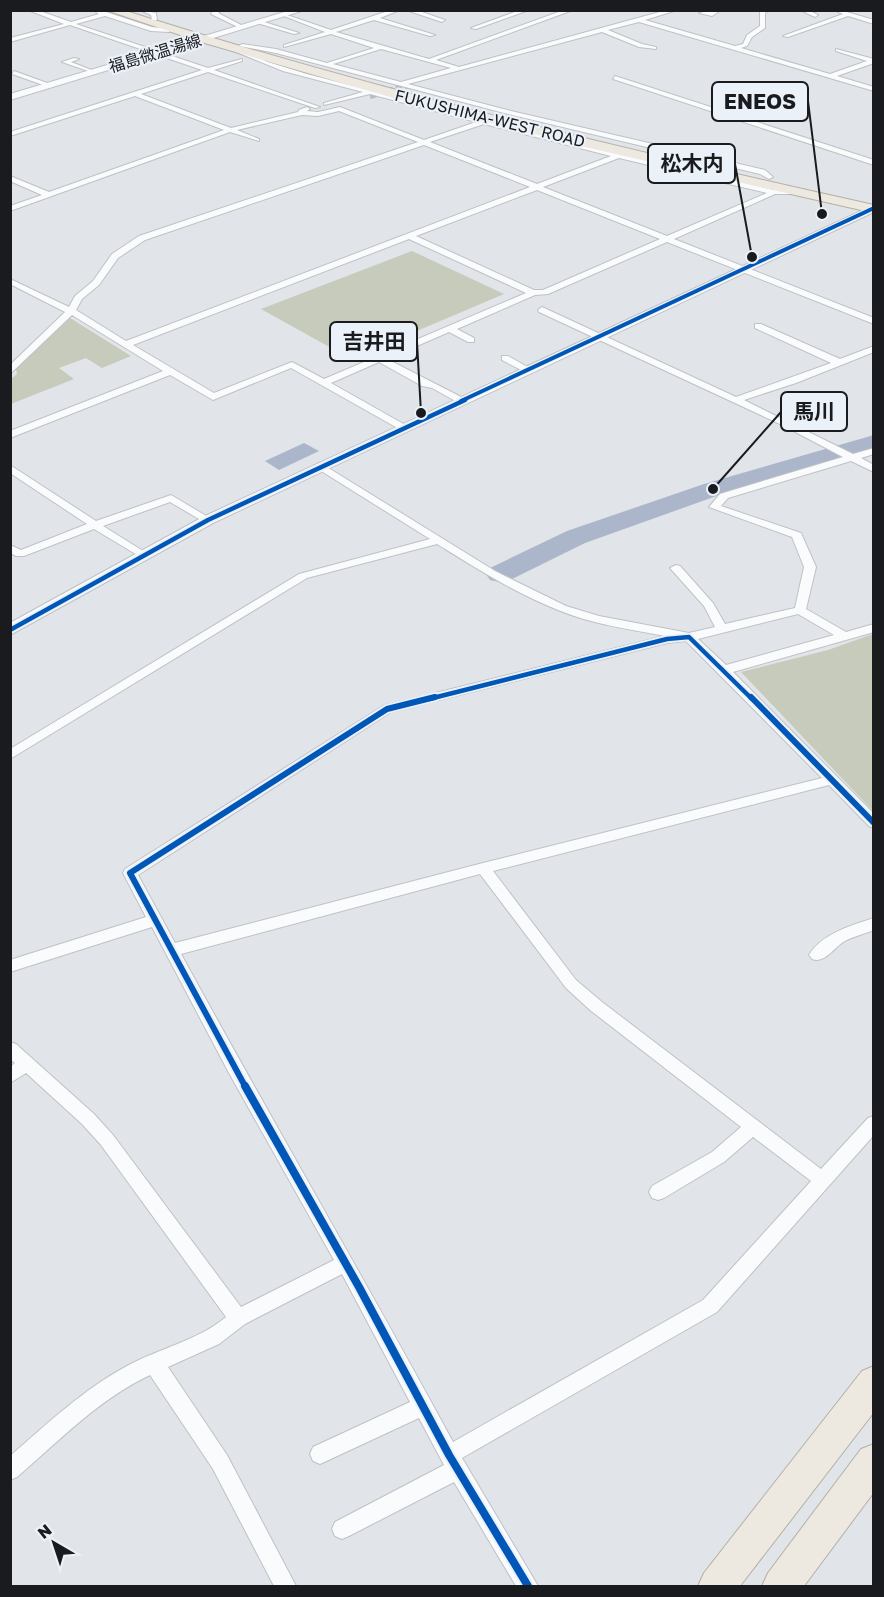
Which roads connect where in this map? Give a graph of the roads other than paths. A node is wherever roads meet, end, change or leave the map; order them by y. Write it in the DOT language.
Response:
graph roads {
  1 [pos="30,10"];
  2 [pos="94,10"];
  3 [pos="127,10"];
  4 [pos="142,10"];
  5 [pos="220,10"];
  6 [pos="301,10"];
  7 [pos="398,10"];
  8 [pos="408,10"];
  9 [pos="469,10"];
  10 [pos="477,10"];
  11 [pos="557,10"];
  12 [pos="647,10"];
  13 [pos="675,10"];
  14 [pos="719,10"];
  15 [pos="836,10"];
  16 [pos="525,11"];
  17 [pos="761,11"];
  18 [pos="108,12"];
  19 [pos="568,12"];
  20 [pos="702,13"];
  21 [pos="662,14"];
  22 [pos="849,14"];
  23 [pos="286,15"];
  24 [pos="485,15"];
  25 [pos="375,18"];
  26 [pos="500,19"];
  27 [pos="154,20"];
  28 [pos="442,20"];
  29 [pos="640,20"];
  30 [pos="259,22"];
  31 [pos="873,22"];
  32 [pos="69,24"];
  33 [pos="242,27"];
  34 [pos="603,30"];
  35 [pos="329,32"];
  36 [pos="296,33"];
  37 [pos="797,33"];
  38 [pos="432,35"];
  39 [pos="500,36"];
  40 [pos="786,36"];
  41 [pos="812,37"];
  42 [pos="204,38"];
  43 [pos="10,40"];
  44 [pos="286,46"];
  45 [pos="379,48"];
  46 [pos="654,48"];
  47 [pos="735,48"];
  48 [pos="838,50"];
  49 [pos="238,52"];
  50 [pos="156,53"];
  51 [pos="76,59"];
  52 [pos="426,61"];
  53 [pos="873,61"];
  54 [pos="325,64"];
  55 [pos="459,68"];
  56 [pos="209,70"];
  57 [pos="92,72"];
  58 [pos="15,73"];
  59 [pos="831,76"];
  60 [pos="615,78"];
  61 [pos="399,84"];
  62 [pos="413,84"];
  63 [pos="48,85"];
  64 [pos="873,89"];
  65 [pos="136,93"];
  66 [pos="370,94"];
  67 [pos="10,97"];
  68 [pos="317,106"];
  69 [pos="302,113"];
  70 [pos="487,121"];
  71 [pos="229,130"];
  72 [pos="10,134"];
  73 [pos="257,140"];
  74 [pos="424,142"];
  75 [pos="873,151"];
  76 [pos="618,156"];
  77 [pos="858,158"];
  78 [pos="873,163"];
  79 [pos="769,177"];
  80 [pos="10,178"];
  81 [pos="538,187"];
  82 [pos="774,192"];
  83 [pos="797,192"];
  84 [pos="49,195"];
  85 [pos="873,206"];
  86 [pos="10,208"];
  87 [pos="410,236"];
  88 [pos="668,238"];
  89 [pos="744,269"];
  90 [pos="10,281"];
  91 [pos="533,293"];
  92 [pos="542,310"];
  93 [pos="71,311"];
  94 [pos="873,321"];
  95 [pos="758,326"];
  96 [pos="450,329"];
  97 [pos="598,337"];
  98 [pos="471,340"];
  99 [pos="126,344"];
  100 [pos="873,349"];
  101 [pos="505,358"];
  102 [pos="380,359"];
  103 [pos="840,363"];
  104 [pos="528,370"];
  105 [pos="10,371"];
  106 [pos="171,371"];
  107 [pos="324,383"];
  108 [pos="735,400"];
  109 [pos="462,401"];
  110 [pos="404,428"];
  111 [pos="10,435"];
  112 [pos="873,452"];
  113 [pos="851,456"];
  114 [pos="322,467"];
  115 [pos="10,468"];
  116 [pos="873,469"];
  117 [pos="208,520"];
  118 [pos="94,525"];
  119 [pos="439,540"];
  120 [pos="10,548"];
  121 [pos="144,556"];
  122 [pos="676,568"];
  123 [pos="800,610"];
  124 [pos="873,628"];
  125 [pos="722,629"];
  126 [pos="10,630"];
  127 [pos="689,637"];
  128 [pos="845,637"];
  129 [pos="724,670"];
  130 [pos="10,755"];
  131 [pos="832,780"];
  132 [pos="873,823"];
  133 [pos="483,867"];
  134 [pos="156,920"];
  135 [pos="873,924"];
  136 [pos="172,950"];
  137 [pos="817,955"];
  138 [pos="10,966"];
  139 [pos="10,1049"];
  140 [pos="27,1064"];
  141 [pos="10,1076"];
  142 [pos="873,1123"];
  143 [pos="753,1127"];
  144 [pos="822,1180"];
  145 [pos="658,1192"];
  146 [pos="346,1263"];
  147 [pos="238,1318"];
  148 [pos="154,1364"];
  149 [pos="873,1383"];
  150 [pos="423,1406"];
  151 [pos="320,1454"];
  152 [pos="453,1462"];
  153 [pos="873,1462"];
  154 [pos="10,1470"];
  155 [pos="342,1529"];
  156 [pos="285,1587"];
  157 [pos="528,1587"];
  158 [pos="717,1587"];
  159 [pos="781,1587"];
  1 -- 32 [label="street"];
  2 -- 18 [label="street"];
  3 -- 27 [label="highway, FUKUSHIMA-WEST ROAD"];
  4 -- 27 [label="street"];
  5 -- 33 [label="street"];
  6 -- 23 [label="main road, 福島微温湯線"];
  7 -- 25 [label="street"];
  8 -- 28 [label="street"];
  9 -- 10 [label="street"];
  11 -- 19 [label="street"];
  12 -- 21 [label="street"];
  13 -- 21 [label="street"];
  14 -- 20 [label="street"];
  15 -- 22 [label="street"];
  16 -- 26 [label="street"];
  17 -- 47 [label="street"];
  18 -- 32 [label="street"];
  18 -- 42 [label="highway, FUKUSHIMA-WEST ROAD"];
  19 -- 39 [label="street"];
  21 -- 29 [label="street"];
  22 -- 31 [label="street"];
  22 -- 37 [label="street"];
  23 -- 30 [label="main road, 福島微温湯線"];
  23 -- 35 [label="street"];
  24 -- 26 [label="street"];
  25 -- 35 [label="street"];
  25 -- 38 [label="street"];
  26 -- 39 [label="street"];
  27 -- 42 [label="highway, FUKUSHIMA-WEST ROAD"];
  29 -- 34 [label="street"];
  29 -- 47 [label="street"];
  30 -- 33 [label="main road, 福島微温湯線"];
  30 -- 36 [label="street"];
  32 -- 43 [label="street"];
  32 -- 50 [label="street"];
  33 -- 42 [label="main road, 福島微温湯線"];
  34 -- 46 [label="street"];
  34 -- 55 [label="street"];
  35 -- 44 [label="street"];
  35 -- 45 [label="street"];
  37 -- 40 [label="street"];
  37 -- 41 [label="street"];
  39 -- 52 [label="street"];
  42 -- 49 [label="highway, FUKUSHIMA-WEST ROAD"];
  42 -- 50 [label="main road, 福島微温湯線"];
  45 -- 52 [label="street"];
  45 -- 54 [label="street"];
  47 -- 59 [label="street"];
  48 -- 53 [label="street"];
  49 -- 54 [label="street"];
  49 -- 56 [label="street"];
  49 -- 66 [label="street"];
  49 -- 70 [label="highway, FUKUSHIMA-WEST ROAD"];
  49 -- 79 [label="highway, FUKUSHIMA-WEST ROAD"];
  50 -- 56 [label="street"];
  50 -- 57 [label="main road, 福島微温湯線"];
  51 -- 57 [label="street"];
  52 -- 55 [label="street"];
  53 -- 59 [label="street"];
  54 -- 61 [label="street"];
  55 -- 61 [label="street"];
  55 -- 62 [label="street"];
  56 -- 65 [label="street"];
  56 -- 68 [label="street"];
  57 -- 63 [label="main road, 福島微温湯線"];
  58 -- 63 [label="street"];
  59 -- 64 [label="street"];
  60 -- 77 [label="street"];
  61 -- 79 [label="street"];
  63 -- 67 [label="main road, 福島微温湯線"];
  65 -- 71 [label="street"];
  65 -- 72 [label="street"];
  66 -- 68 [label="street"];
  66 -- 69 [label="street"];
  66 -- 70 [label="street"];
  68 -- 69 [label="street"];
  69 -- 71 [label="street"];
  69 -- 74 [label="street"];
  70 -- 74 [label="street"];
  70 -- 76 [label="street"];
  70 -- 83 [label="highway, FUKUSHIMA-WEST ROAD"];
  71 -- 73 [label="street"];
  71 -- 84 [label="street"];
  74 -- 81 [label="street"];
  74 -- 93 [label="street"];
  75 -- 77 [label="street"];
  76 -- 81 [label="street"];
  76 -- 82 [label="street"];
  77 -- 78 [label="street"];
  79 -- 85 [label="highway, FUKUSHIMA-WEST ROAD"];
  80 -- 84 [label="street"];
  81 -- 87 [label="street"];
  81 -- 88 [label="street"];
  82 -- 83 [label="street"];
  82 -- 88 [label="street"];
  83 -- 85 [label="highway, FUKUSHIMA-WEST ROAD"];
  84 -- 86 [label="street"];
  85 -- 89 [label="street"];
  87 -- 91 [label="street"];
  87 -- 99 [label="street"];
  88 -- 89 [label="street"];
  88 -- 91 [label="street"];
  89 -- 94 [label="street"];
  89 -- 97 [label="street"];
  90 -- 93 [label="street"];
  91 -- 96 [label="street"];
  92 -- 97 [label="street"];
  93 -- 99 [label="street"];
  93 -- 105 [label="street"];
  95 -- 103 [label="street"];
  96 -- 98 [label="street"];
  96 -- 102 [label="street"];
  97 -- 104 [label="street"];
  97 -- 108 [label="street"];
  99 -- 106 [label="street"];
  100 -- 103 [label="street"];
  101 -- 104 [label="street"];
  102 -- 107 [label="street"];
  102 -- 109 [label="street"];
  103 -- 108 [label="street"];
  104 -- 109 [label="street"];
  106 -- 107 [label="street"];
  106 -- 111 [label="street"];
  107 -- 110 [label="street"];
  108 -- 113 [label="street"];
  109 -- 110 [label="street"];
  110 -- 114 [label="street"];
  112 -- 113 [label="street"];
  113 -- 116 [label="street"];
  113 -- 123 [label="street"];
  114 -- 117 [label="street"];
  114 -- 119 [label="street"];
  115 -- 118 [label="street"];
  117 -- 118 [label="street"];
  117 -- 121 [label="street"];
  118 -- 120 [label="street"];
  118 -- 121 [label="street"];
  119 -- 127 [label="street"];
  119 -- 130 [label="street"];
  121 -- 126 [label="street"];
  122 -- 125 [label="street"];
  123 -- 125 [label="street"];
  123 -- 128 [label="street"];
  124 -- 128 [label="street"];
  125 -- 127 [label="street"];
  127 -- 129 [label="street"];
  127 -- 134 [label="street"];
  128 -- 129 [label="street"];
  129 -- 131 [label="street"];
  131 -- 132 [label="street"];
  131 -- 133 [label="street"];
  133 -- 136 [label="street"];
  133 -- 143 [label="street"];
  134 -- 136 [label="street"];
  134 -- 138 [label="street"];
  135 -- 137 [label="street"];
  136 -- 146 [label="street"];
  139 -- 140 [label="street"];
  140 -- 141 [label="street"];
  140 -- 147 [label="street"];
  142 -- 144 [label="street"];
  143 -- 144 [label="street"];
  143 -- 145 [label="street"];
  144 -- 152 [label="street"];
  146 -- 147 [label="street"];
  146 -- 150 [label="street"];
  147 -- 148 [label="street"];
  148 -- 154 [label="street"];
  148 -- 156 [label="street"];
  149 -- 158 [label="highway"];
  150 -- 151 [label="street"];
  150 -- 152 [label="street"];
  152 -- 155 [label="street"];
  152 -- 157 [label="street"];
  153 -- 159 [label="highway"];
}
